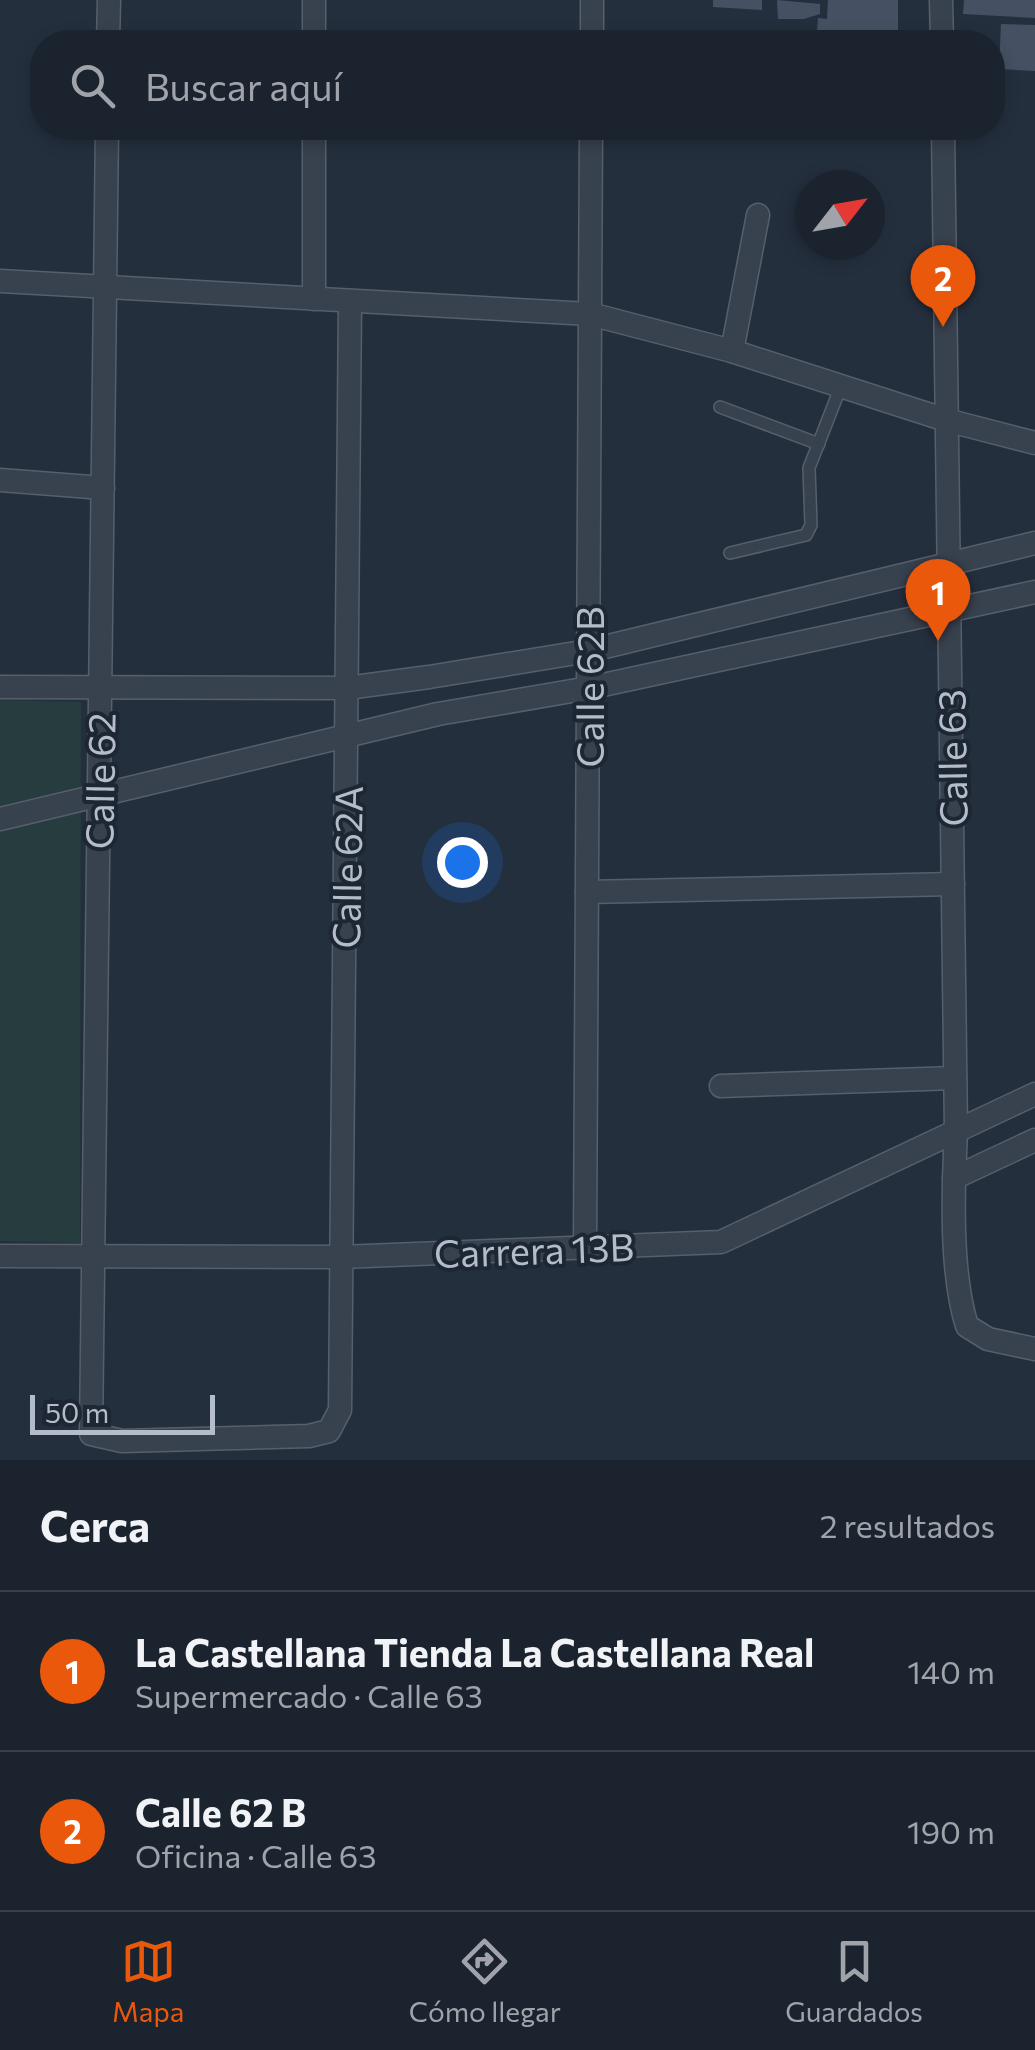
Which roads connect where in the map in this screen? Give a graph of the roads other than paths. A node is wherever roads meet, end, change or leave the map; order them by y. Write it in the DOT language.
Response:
graph roads {
  1 [pos="109,0"];
  2 [pos="314,0"];
  3 [pos="592,0"];
  4 [pos="941,0"];
  5 [pos="108,30"];
  6 [pos="314,30"];
  7 [pos="592,30"];
  8 [pos="942,30"];
  9 [pos="107,140"];
  10 [pos="314,140"];
  11 [pos="591,140"];
  12 [pos="943,140"];
  13 [pos="758,215"];
  14 [pos="0,281"];
  15 [pos="105,287"];
  16 [pos="314,299"];
  17 [pos="350,301"];
  18 [pos="590,314"];
  19 [pos="732,351"];
  20 [pos="841,386"];
  21 [pos="720,407"];
  22 [pos="946,420"];
  23 [pos="1035,442"];
  24 [pos="819,444"];
  25 [pos="0,480"];
  26 [pos="103,488"];
  27 [pos="1035,543"];
  28 [pos="730,553"];
  29 [pos="950,566"];
  30 [pos="1035,592"];
  31 [pos="950,611"];
  32 [pos="588,650"];
  33 [pos="0,687"];
  34 [pos="100,688"];
  35 [pos="347,688"];
  36 [pos="588,688"];
  37 [pos="348,738"];
  38 [pos="99,793"];
  39 [pos="0,819"];
  40 [pos="952,884"];
  41 [pos="587,892"];
  42 [pos="956,1078"];
  43 [pos="721,1086"];
  44 [pos="1035,1094"];
  45 [pos="956,1132"];
  46 [pos="1035,1140"];
  47 [pos="954,1178"];
  48 [pos="586,1246"];
  49 [pos="0,1256"];
  50 [pos="93,1257"];
  51 [pos="342,1258"];
  52 [pos="1035,1349"];
  53 [pos="329,1431"];
  1 -- 5 [label="street"];
  2 -- 6 [label="street"];
  3 -- 7 [label="street"];
  4 -- 8 [label="street"];
  9 -- 15 [label="street, Calle 62"];
  10 -- 16 [label="street"];
  11 -- 18 [label="street, Calle 62B"];
  12 -- 22 [label="street, Calle 63"];
  13 -- 19 [label="street"];
  14 -- 15 [label="street"];
  15 -- 16 [label="street"];
  15 -- 26 [label="street, Calle 62"];
  16 -- 17 [label="street"];
  17 -- 18 [label="street"];
  17 -- 35 [label="street, Calle 62A"];
  18 -- 19 [label="street"];
  18 -- 32 [label="street, Calle 62B"];
  19 -- 20 [label="street"];
  20 -- 22 [label="street"];
  20 -- 24 [label="lane"];
  21 -- 24 [label="lane"];
  22 -- 23 [label="street"];
  22 -- 29 [label="street, Calle 63"];
  24 -- 28 [label="lane"];
  25 -- 26 [label="street"];
  26 -- 34 [label="street, Calle 62"];
  27 -- 29 [label="street"];
  29 -- 31 [label="street, Calle 63"];
  29 -- 32 [label="street"];
  30 -- 31 [label="street"];
  31 -- 36 [label="street"];
  31 -- 40 [label="street, Calle 63"];
  32 -- 35 [label="street"];
  32 -- 36 [label="street, Calle 62B"];
  33 -- 34 [label="street"];
  34 -- 35 [label="street"];
  34 -- 38 [label="street, Calle 62"];
  35 -- 37 [label="street, Calle 62A"];
  36 -- 37 [label="street"];
  36 -- 41 [label="street, Calle 62B"];
  37 -- 38 [label="street"];
  37 -- 51 [label="street, Calle 62A"];
  38 -- 39 [label="street"];
  38 -- 50 [label="street, Calle 62"];
  40 -- 41 [label="street"];
  40 -- 42 [label="street, Calle 63"];
  41 -- 48 [label="street, Calle 62B"];
  42 -- 43 [label="street"];
  42 -- 45 [label="street, Calle 63"];
  44 -- 45 [label="street, Carrera 13B"];
  45 -- 47 [label="street, Calle 63"];
  45 -- 48 [label="street, Carrera 13B"];
  46 -- 47 [label="street"];
  47 -- 52 [label="street, Calle 63"];
  48 -- 51 [label="street, Carrera 13B"];
  49 -- 50 [label="street, Carrera 13B"];
  50 -- 51 [label="street, Carrera 13B"];
  50 -- 53 [label="street, Calle 62"];
  51 -- 53 [label="street, Calle 62A"];
}
